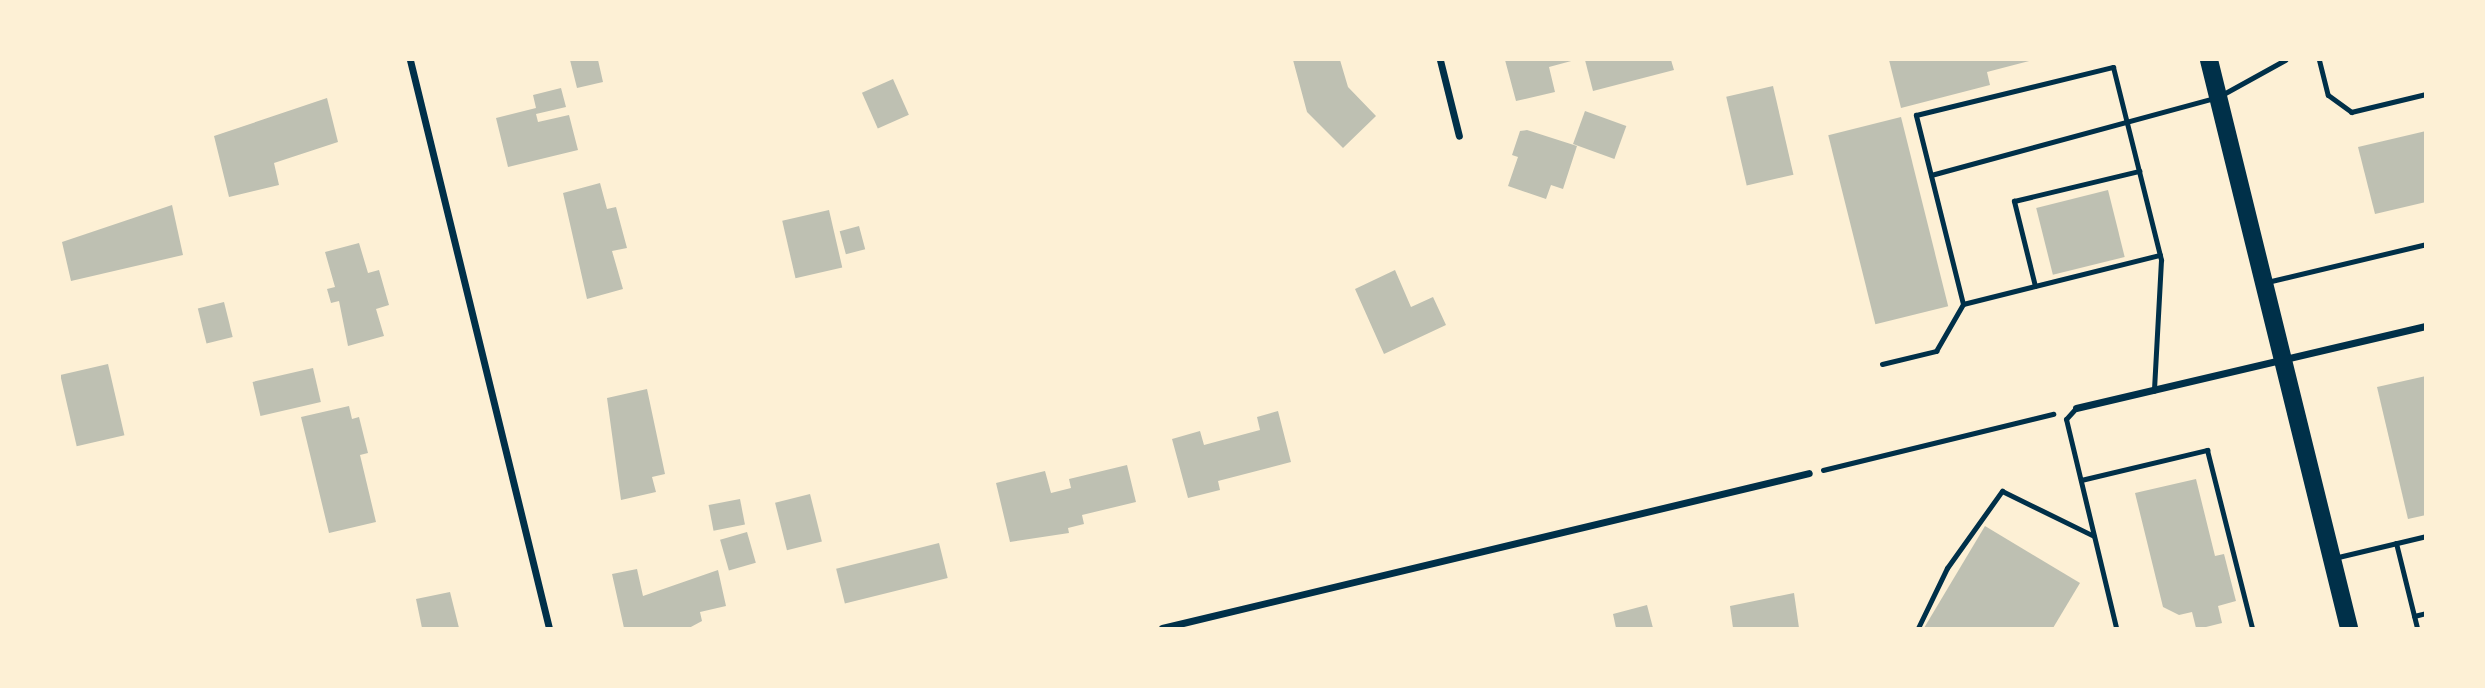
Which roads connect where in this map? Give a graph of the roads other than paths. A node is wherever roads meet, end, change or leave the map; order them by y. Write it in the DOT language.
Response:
graph roads {
  1 [pos="410,60"];
  2 [pos="1440,60"];
  3 [pos="2209,60"];
  4 [pos="2285,60"];
  5 [pos="2319,60"];
  6 [pos="2426,94"];
  7 [pos="2218,97"];
  8 [pos="2128,126"];
  9 [pos="1459,136"];
  10 [pos="2139,171"];
  11 [pos="1931,175"];
  12 [pos="2426,244"];
  13 [pos="2160,255"];
  14 [pos="2264,283"];
  15 [pos="2035,286"];
  16 [pos="1963,304"];
  17 [pos="2426,326"];
  18 [pos="2282,359"];
  19 [pos="1882,364"];
  20 [pos="2154,391"];
  21 [pos="2077,408"];
  22 [pos="1809,473"];
  23 [pos="2081,480"];
  24 [pos="2094,536"];
  25 [pos="2426,536"];
  26 [pos="2396,543"];
  27 [pos="2330,559"];
  28 [pos="2426,613"];
  29 [pos="2414,616"];
  30 [pos="549,628"];
  31 [pos="1162,628"];
  32 [pos="1918,628"];
  33 [pos="2116,628"];
  34 [pos="2252,628"];
  35 [pos="2347,628"];
  36 [pos="2417,628"];
  1 -- 30 [label="street"];
  2 -- 9 [label="street"];
  3 -- 7 [label="main road"];
  4 -- 7 [label="lane"];
  5 -- 6 [label="lane"];
  7 -- 8 [label="lane"];
  7 -- 14 [label="main road"];
  8 -- 10 [label="lane"];
  8 -- 11 [label="lane"];
  8 -- 11 [label="lane"];
  10 -- 13 [label="lane"];
  10 -- 15 [label="lane"];
  11 -- 16 [label="lane"];
  12 -- 14 [label="lane"];
  13 -- 15 [label="lane"];
  13 -- 20 [label="lane"];
  14 -- 18 [label="main road"];
  15 -- 16 [label="lane"];
  16 -- 19 [label="lane"];
  17 -- 18 [label="street"];
  18 -- 20 [label="street"];
  18 -- 27 [label="main road"];
  20 -- 21 [label="street"];
  21 -- 23 [label="lane"];
  22 -- 31 [label="street"];
  23 -- 24 [label="lane"];
  23 -- 34 [label="lane"];
  24 -- 32 [label="lane"];
  24 -- 33 [label="lane"];
  25 -- 26 [label="lane"];
  26 -- 27 [label="lane"];
  26 -- 29 [label="lane"];
  27 -- 35 [label="main road"];
  28 -- 29 [label="lane"];
  29 -- 36 [label="lane"];
}
